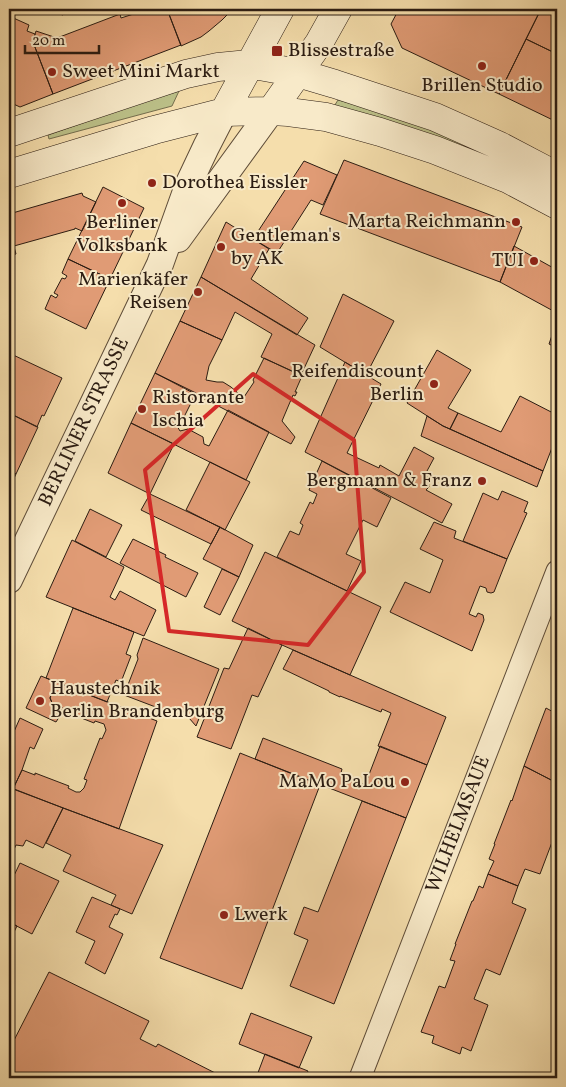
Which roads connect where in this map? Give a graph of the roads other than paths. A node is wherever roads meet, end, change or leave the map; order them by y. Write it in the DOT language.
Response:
graph roads {
  1 [pos="280,9"];
  2 [pos="338,9"];
  3 [pos="249,64"];
  4 [pos="298,73"];
  5 [pos="271,111"];
  6 [pos="224,112"];
  7 [pos="9,133"];
  8 [pos="9,174"];
  9 [pos="557,176"];
  10 [pos="557,205"];
  11 [pos="160,264"];
  12 [pos="557,571"];
  13 [pos="9,580"];
  14 [pos="360,1078"];
  1 -- 3 [label="main road, BERLINER STRASSE"];
  2 -- 4 [label="main road, BERLINER STRASSE"];
  3 -- 4 [label="main road"];
  3 -- 6 [label="main road, BERLINER STRASSE"];
  3 -- 7 [label="main road"];
  4 -- 5 [label="main road, BERLINER STRASSE"];
  4 -- 9 [label="main road"];
  5 -- 6 [label="main road"];
  5 -- 10 [label="main road"];
  5 -- 11 [label="street, BERLINER STRASSE"];
  6 -- 8 [label="main road"];
  6 -- 11 [label="street, BERLINER STRASSE"];
  11 -- 13 [label="street, BERLINER STRASSE"];
  12 -- 14 [label="street, WILHELMSAUE"];
}
